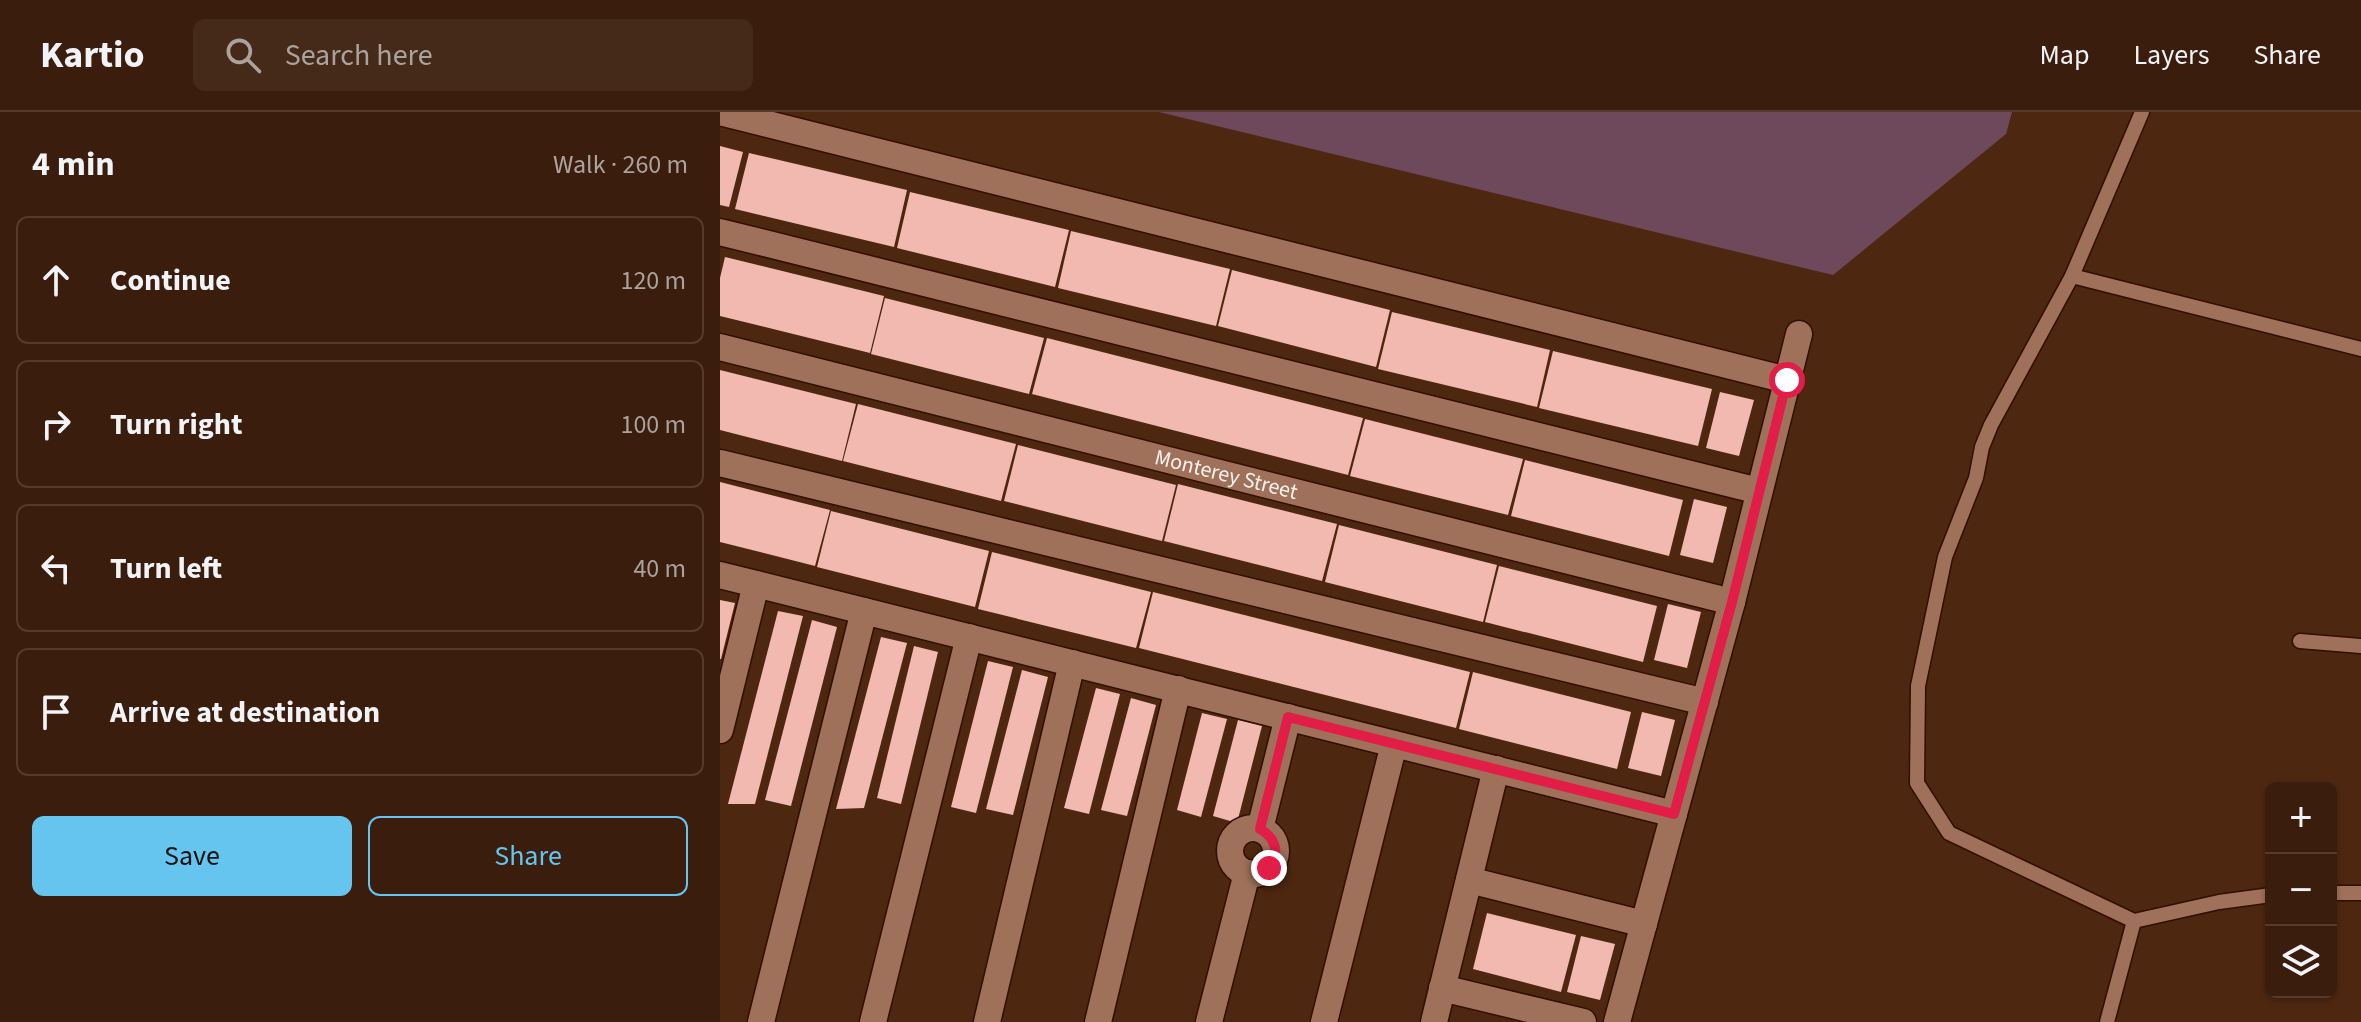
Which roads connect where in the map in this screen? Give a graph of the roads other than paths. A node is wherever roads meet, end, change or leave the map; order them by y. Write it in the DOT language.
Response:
graph roads {
  1 [pos="720,112"];
  2 [pos="2142,112"];
  3 [pos="720,232"];
  4 [pos="2072,276"];
  5 [pos="1799,334"];
  6 [pos="720,347"];
  7 [pos="2361,349"];
  8 [pos="1787,380"];
  9 [pos="720,463"];
  10 [pos="1759,491"];
  11 [pos="720,575"];
  12 [pos="756,584"];
  13 [pos="1732,602"];
  14 [pos="864,611"];
  15 [pos="969,637"];
  16 [pos="2300,641"];
  17 [pos="2361,646"];
  18 [pos="1072,663"];
  19 [pos="725,687"];
  20 [pos="1178,689"];
  21 [pos="1705,702"];
  22 [pos="1288,717"];
  23 [pos="720,730"];
  24 [pos="1394,744"];
  25 [pos="1496,769"];
  26 [pos="1674,814"];
  27 [pos="1469,880"];
  28 [pos="2337,893"];
  29 [pos="2361,893"];
  30 [pos="2265,896"];
  31 [pos="2134,921"];
  32 [pos="1644,924"];
  33 [pos="1442,988"];
  34 [pos="761,1022"];
  35 [pos="873,1022"];
  36 [pos="987,1022"];
  37 [pos="1098,1022"];
  38 [pos="1209,1022"];
  39 [pos="1324,1022"];
  40 [pos="1434,1022"];
  41 [pos="1583,1022"];
  42 [pos="1617,1022"];
  43 [pos="2107,1022"];
  1 -- 8 [label="street"];
  2 -- 4 [label="lane"];
  3 -- 10 [label="street"];
  4 -- 7 [label="lane"];
  4 -- 31 [label="lane"];
  5 -- 8 [label="street"];
  6 -- 13 [label="street, Monterey Street"];
  8 -- 10 [label="street"];
  9 -- 21 [label="street"];
  10 -- 13 [label="street"];
  11 -- 12 [label="street"];
  12 -- 14 [label="street"];
  12 -- 19 [label="street"];
  13 -- 21 [label="street"];
  14 -- 15 [label="street"];
  14 -- 34 [label="street"];
  15 -- 18 [label="street"];
  15 -- 35 [label="street"];
  16 -- 17 [label="lane"];
  18 -- 20 [label="street"];
  18 -- 36 [label="street"];
  19 -- 23 [label="street"];
  20 -- 22 [label="street"];
  20 -- 37 [label="street"];
  21 -- 26 [label="street"];
  22 -- 24 [label="street"];
  22 -- 38 [label="street"];
  24 -- 25 [label="street"];
  24 -- 39 [label="street"];
  25 -- 26 [label="street"];
  25 -- 27 [label="street"];
  26 -- 32 [label="street"];
  27 -- 32 [label="street"];
  27 -- 33 [label="street"];
  28 -- 29 [label="lane"];
  30 -- 31 [label="lane"];
  31 -- 43 [label="lane"];
  32 -- 42 [label="street"];
  33 -- 40 [label="street"];
  33 -- 41 [label="street"];
}
